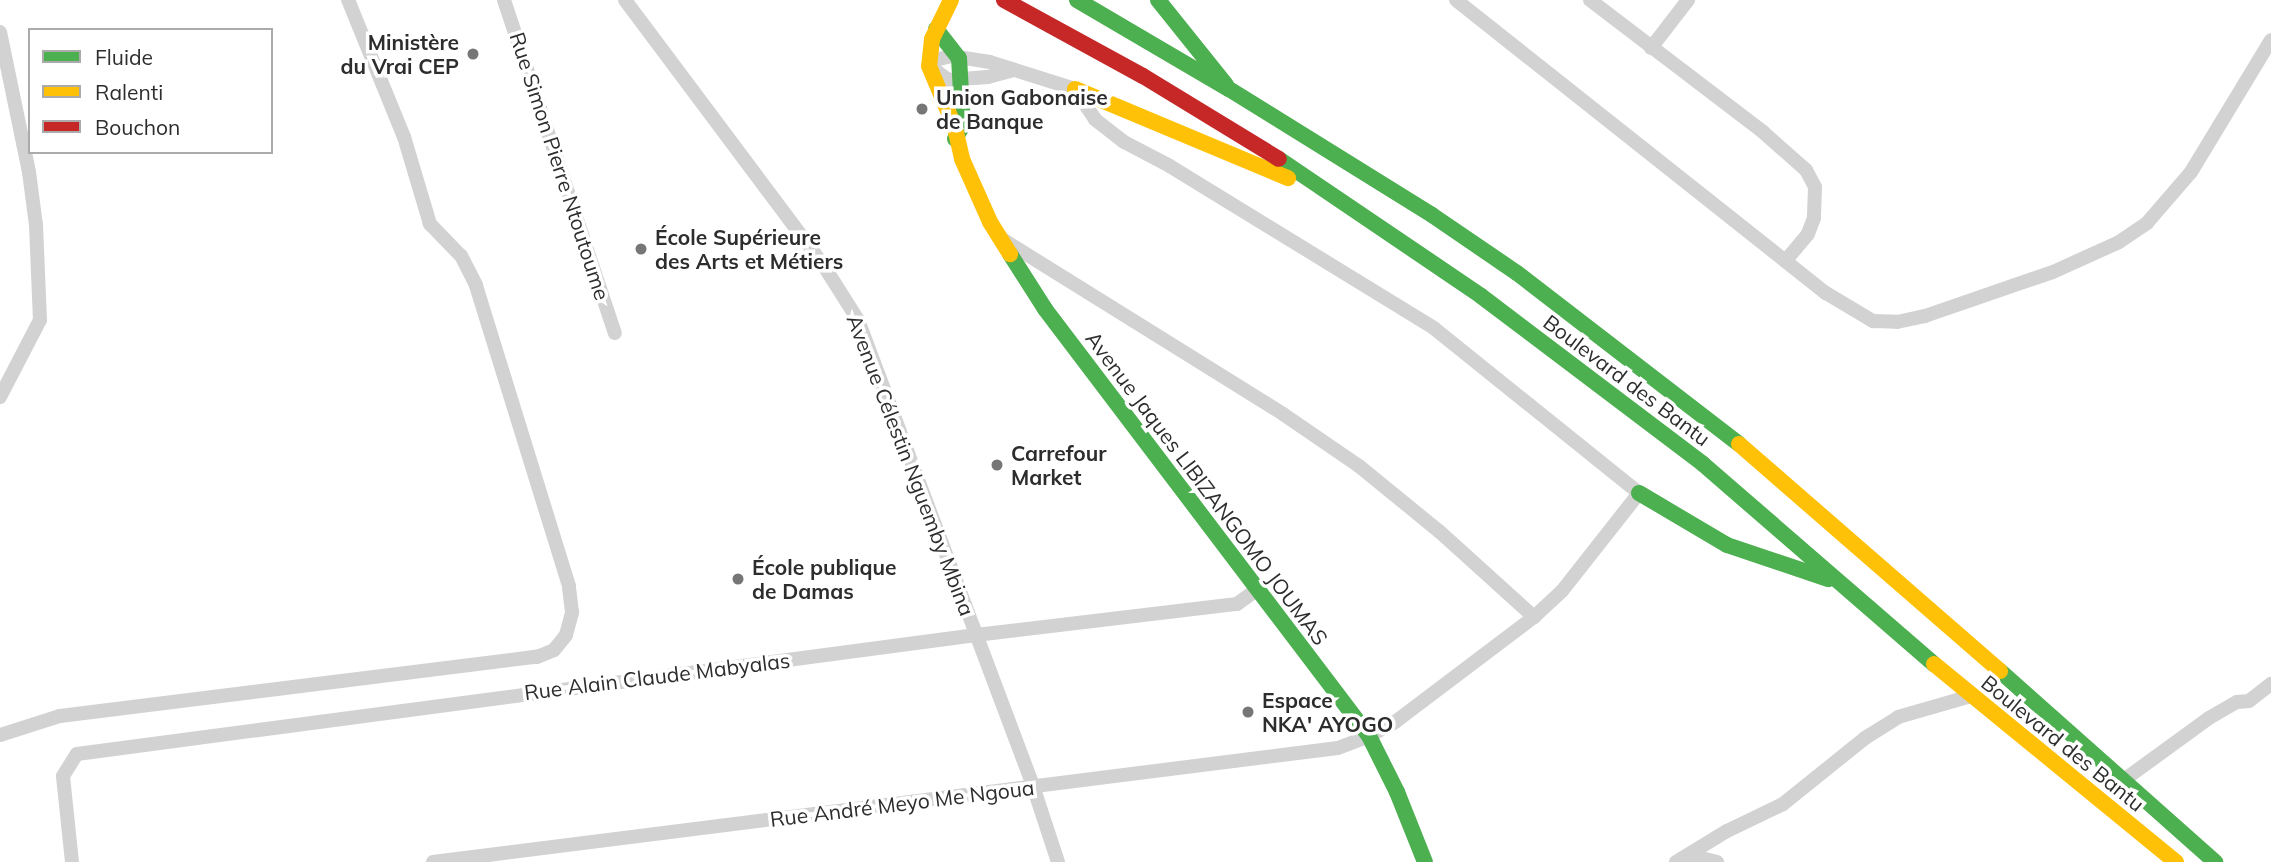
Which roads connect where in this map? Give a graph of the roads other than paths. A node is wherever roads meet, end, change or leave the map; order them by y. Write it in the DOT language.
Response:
graph roads {
  1 [pos="348,0"];
  2 [pos="503,0"];
  3 [pos="625,0"];
  4 [pos="951,0"];
  5 [pos="1004,0"];
  6 [pos="1077,0"];
  7 [pos="1158,0"];
  8 [pos="1456,0"];
  9 [pos="1590,0"];
  10 [pos="1688,0"];
  11 [pos="939,23"];
  12 [pos="0,32"];
  13 [pos="2271,40"];
  14 [pos="1650,48"];
  15 [pos="959,58"];
  16 [pos="929,63"];
  17 [pos="1011,71"];
  18 [pos="961,78"];
  19 [pos="1075,89"];
  20 [pos="1229,89"];
  21 [pos="1132,114"];
  22 [pos="955,139"];
  23 [pos="1124,142"];
  24 [pos="1316,181"];
  25 [pos="998,236"];
  26 [pos="1786,260"];
  27 [pos="615,333"];
  28 [pos="0,397"];
  29 [pos="1639,493"];
  30 [pos="1835,581"];
  31 [pos="1258,589"];
  32 [pos="1534,617"];
  33 [pos="976,635"];
  34 [pos="2271,684"];
  35 [pos="1971,696"];
  36 [pos="0,735"];
  37 [pos="1369,736"];
  38 [pos="2121,782"];
  39 [pos="1033,786"];
  40 [pos="1683,859"];
  41 [pos="72,862"];
  42 [pos="433,862"];
  43 [pos="1058,862"];
  44 [pos="1425,862"];
  45 [pos="1717,862"];
  46 [pos="2176,862"];
  47 [pos="2215,862"];
  1 -- 36 [label="street"];
  2 -- 27 [label="street, Rue Simon Pierre Ntoutoume"];
  3 -- 33 [label="street, Avenue Célestin Nguemby Mbina"];
  4 -- 11 [label="main road"];
  5 -- 24 [label="main road, Boulevard des Bantu"];
  6 -- 20 [label="main road, Boulevard des Bantu"];
  7 -- 20 [label="main road"];
  8 -- 26 [label="street"];
  9 -- 14 [label="street"];
  10 -- 14 [label="street"];
  11 -- 15 [label="main road"];
  11 -- 16 [label="main road"];
  12 -- 28 [label="street"];
  13 -- 26 [label="street"];
  14 -- 26 [label="street"];
  15 -- 16 [label="street"];
  15 -- 17 [label="street"];
  15 -- 18 [label="main road"];
  16 -- 18 [label="street"];
  16 -- 22 [label="main road, Avenue Jaques LIBIZANGOMO JOUMAS"];
  17 -- 18 [label="street"];
  17 -- 19 [label="street"];
  18 -- 22 [label="main road"];
  19 -- 21 [label="main road"];
  19 -- 23 [label="street"];
  20 -- 38 [label="main road, Boulevard des Bantu"];
  21 -- 23 [label="street"];
  21 -- 24 [label="main road"];
  22 -- 25 [label="main road, Avenue Jaques LIBIZANGOMO JOUMAS"];
  23 -- 29 [label="street"];
  24 -- 30 [label="main road, Boulevard des Bantu"];
  25 -- 31 [label="main road, Avenue Jaques LIBIZANGOMO JOUMAS"];
  25 -- 32 [label="street"];
  29 -- 30 [label="main road"];
  29 -- 32 [label="street, Rue André Meyo Me Ngoua"];
  30 -- 35 [label="main road, Boulevard des Bantu"];
  31 -- 33 [label="street, Rue Alain Claude Mabyalas"];
  31 -- 37 [label="main road, Avenue Jaques LIBIZANGOMO JOUMAS"];
  32 -- 37 [label="street, Rue André Meyo Me Ngoua"];
  33 -- 39 [label="street, Avenue Célestin Nguemby Mbina"];
  33 -- 41 [label="street, Rue Alain Claude Mabyalas"];
  34 -- 38 [label="street"];
  35 -- 40 [label="street"];
  35 -- 46 [label="main road, Boulevard des Bantu"];
  37 -- 39 [label="street, Rue André Meyo Me Ngoua"];
  37 -- 44 [label="main road, Avenue Jaques LIBIZANGOMO JOUMAS"];
  38 -- 47 [label="main road, Boulevard des Bantu"];
  39 -- 42 [label="street, Rue André Meyo Me Ngoua"];
  39 -- 43 [label="street, Avenue Célestin Nguemby Mbina"];
  40 -- 45 [label="street"];
}
